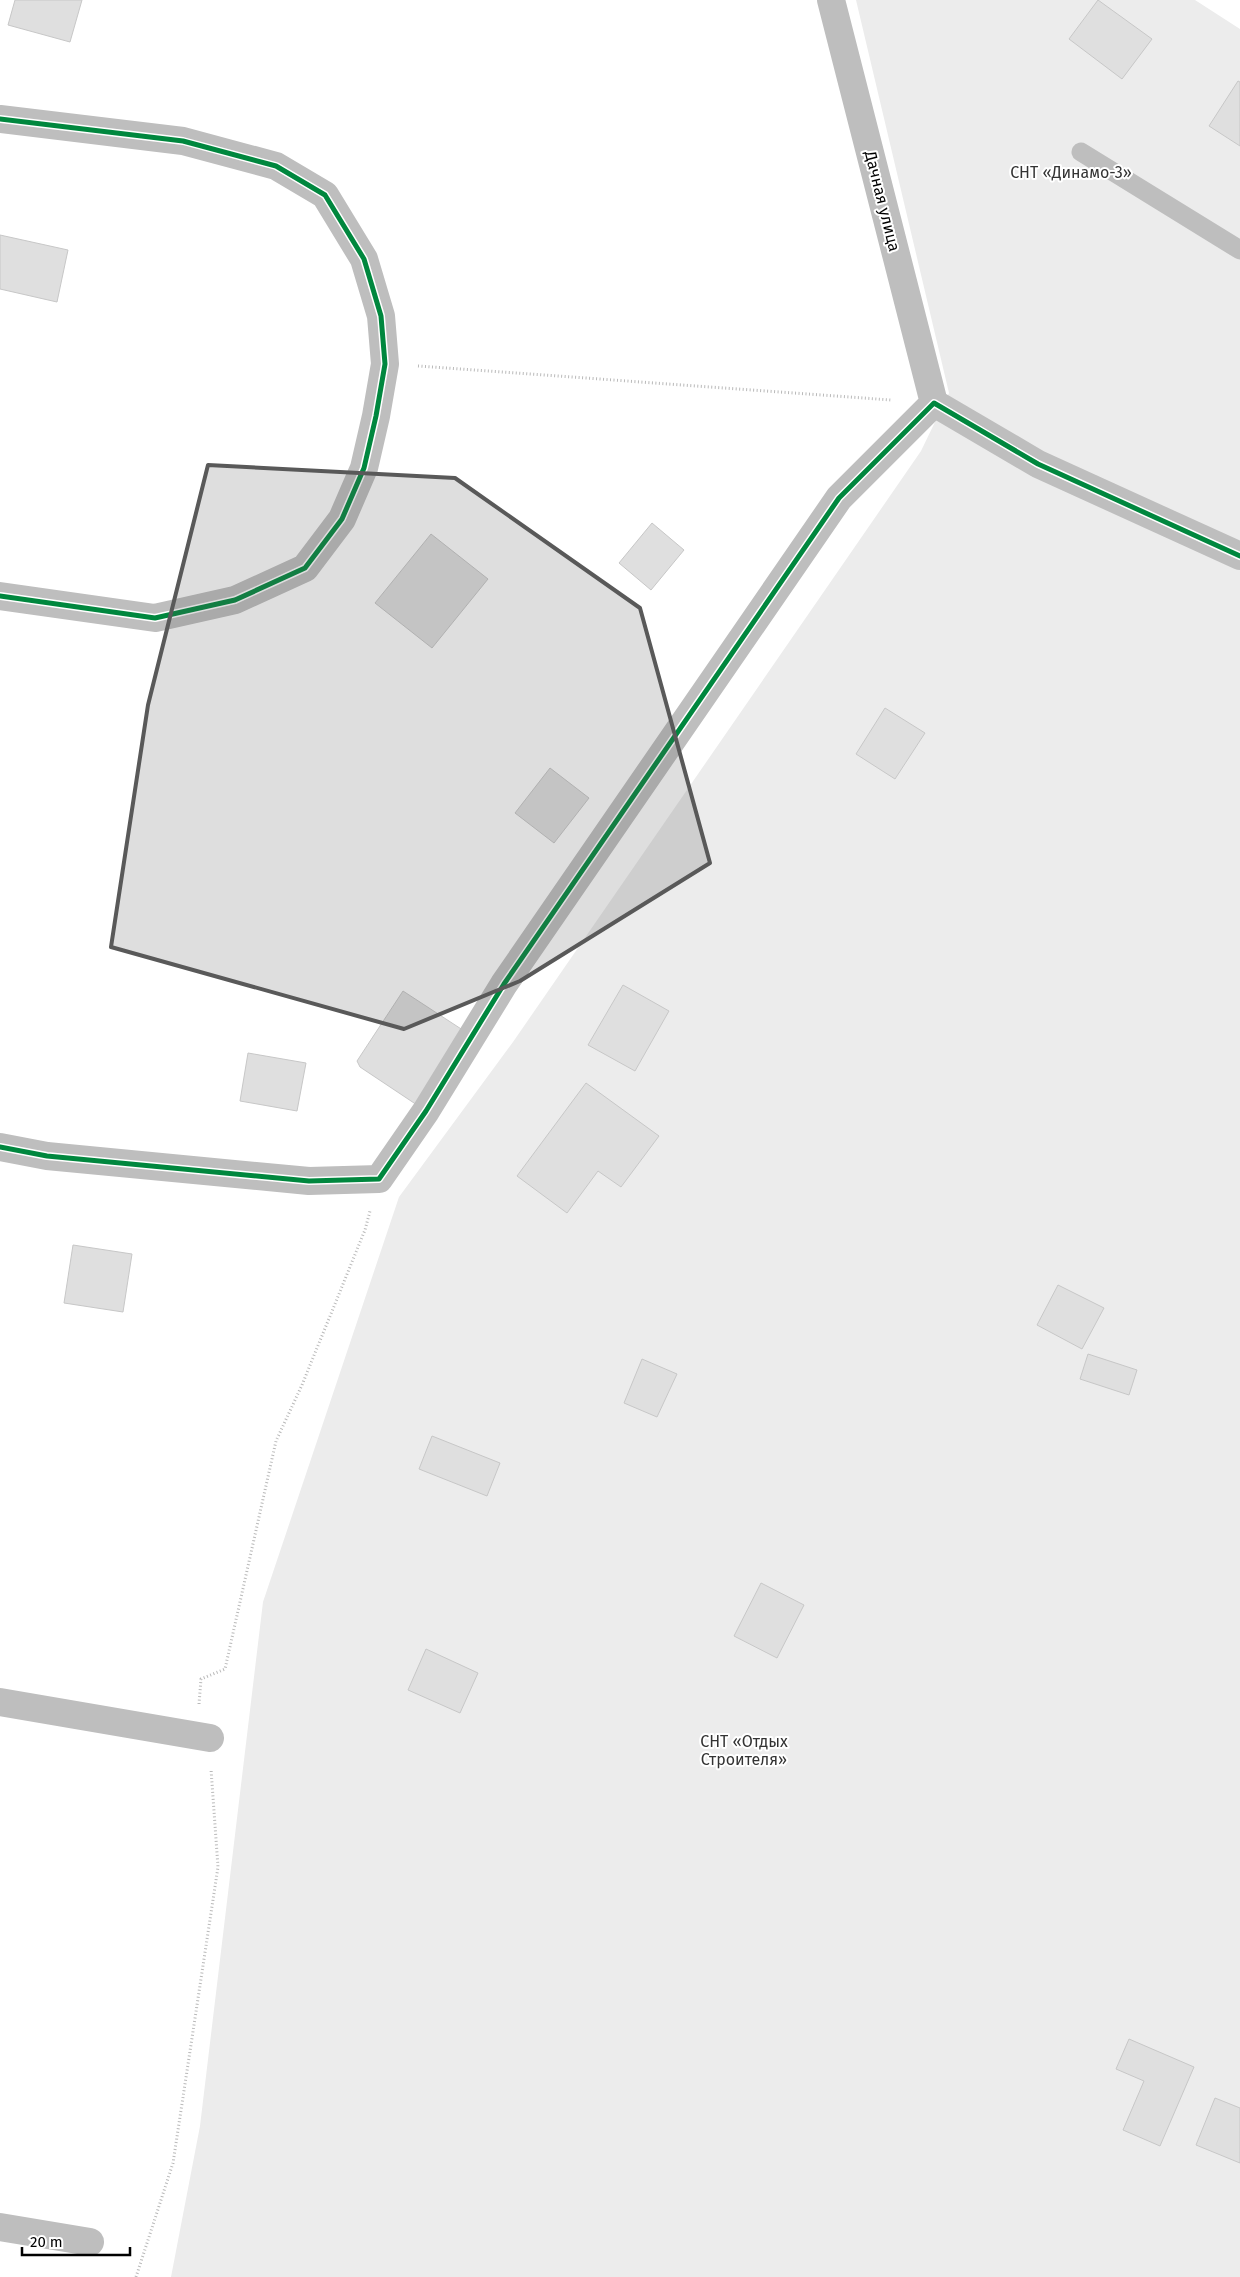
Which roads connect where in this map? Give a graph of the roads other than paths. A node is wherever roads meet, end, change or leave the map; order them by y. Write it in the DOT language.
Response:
graph roads {
  1 [pos="831,0"];
  2 [pos="0,119"];
  3 [pos="1081,152"];
  4 [pos="1240,250"];
  5 [pos="934,403"];
  6 [pos="1240,556"];
  7 [pos="0,596"];
  8 [pos="0,1147"];
  9 [pos="0,1702"];
  10 [pos="210,1738"];
  11 [pos="0,2227"];
  12 [pos="90,2242"];
  1 -- 5 [label="street, Дачная улица"];
  2 -- 7 [label="street"];
  3 -- 4 [label="lane"];
  5 -- 6 [label="street"];
  5 -- 8 [label="street"];
  9 -- 10 [label="street"];
  11 -- 12 [label="street"];
}
